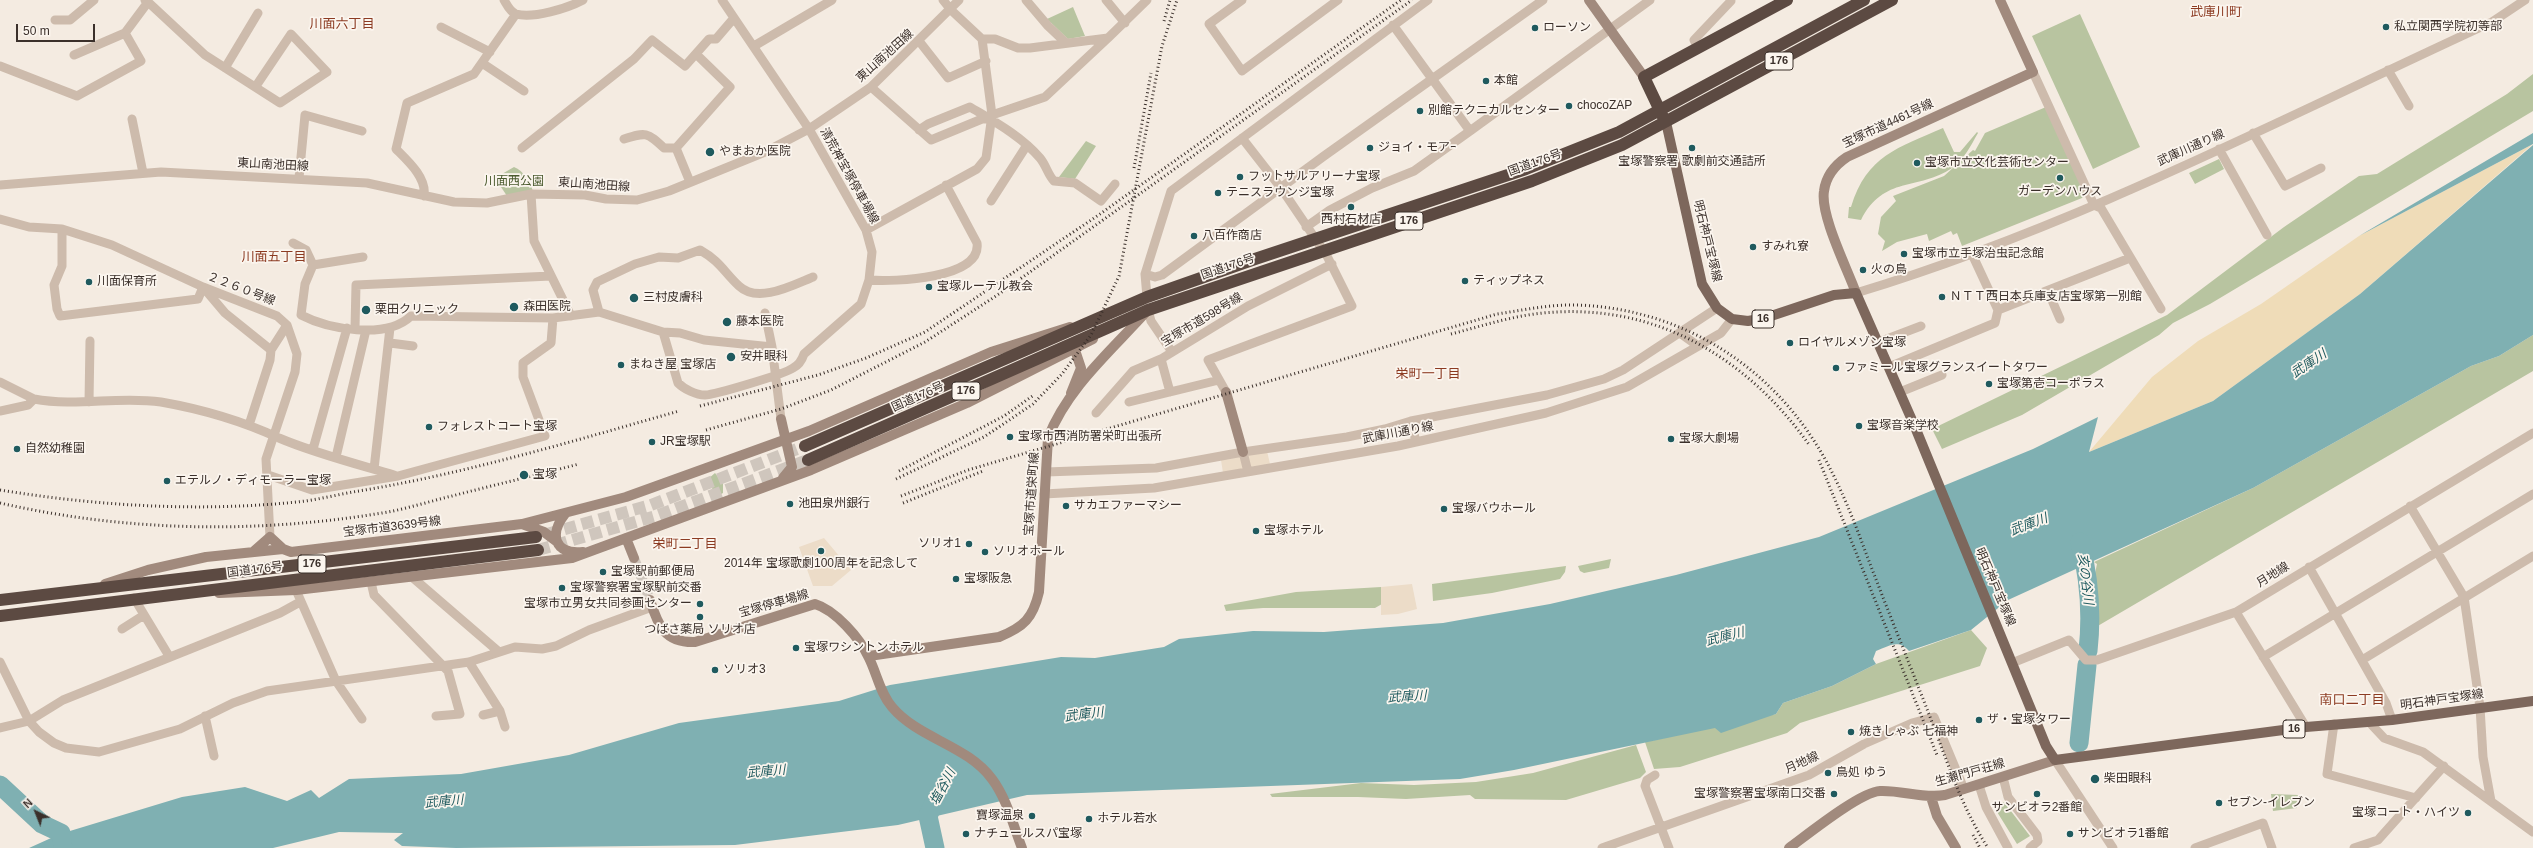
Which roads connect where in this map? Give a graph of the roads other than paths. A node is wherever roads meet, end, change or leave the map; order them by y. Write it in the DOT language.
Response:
graph roads {
  1 [pos="94,0"];
  2 [pos="504,0"];
  3 [pos="583,0"];
  4 [pos="722,0"];
  5 [pos="832,0"];
  6 [pos="943,0"];
  7 [pos="959,0"];
  8 [pos="1026,0"];
  9 [pos="1106,0"];
  10 [pos="1147,0"];
  11 [pos="1242,0"];
  12 [pos="1338,0"];
  13 [pos="1428,0"];
  14 [pos="1543,0"];
  15 [pos="1589,0"];
  16 [pos="1650,0"];
  17 [pos="1787,0"];
  18 [pos="1864,0"];
  19 [pos="1892,0"];
  20 [pos="2000,0"];
  21 [pos="2525,0"];
  22 [pos="146,1"];
  23 [pos="1730,1"];
  24 [pos="1850,3"];
  25 [pos="951,10"];
  26 [pos="258,14"];
  27 [pos="516,14"];
  28 [pos="734,18"];
  29 [pos="55,20"];
  30 [pos="1125,23"];
  31 [pos="1393,25"];
  32 [pos="441,27"];
  33 [pos="1609,30"];
  34 [pos="125,33"];
  35 [pos="1108,38"];
  36 [pos="982,39"];
  37 [pos="920,41"];
  38 [pos="1066,43"];
  39 [pos="754,46"];
  40 [pos="1698,48"];
  41 [pos="490,52"];
  42 [pos="696,54"];
  43 [pos="74,55"];
  44 [pos="986,61"];
  45 [pos="482,63"];
  46 [pos="0,66"];
  47 [pos="225,68"];
  48 [pos="2388,70"];
  49 [pos="2033,72"];
  50 [pos="1644,77"];
  51 [pos="1433,80"];
  52 [pos="256,86"];
  53 [pos="871,87"];
  54 [pos="524,91"];
  55 [pos="2409,106"];
  56 [pos="1660,110"];
  57 [pos="991,117"];
  58 [pos="132,119"];
  59 [pos="1666,122"];
  60 [pos="809,129"];
  61 [pos="919,130"];
  62 [pos="1470,130"];
  63 [pos="362,131"];
  64 [pos="2253,133"];
  65 [pos="1242,138"];
  66 [pos="624,139"];
  67 [pos="1028,145"];
  68 [pos="522,148"];
  69 [pos="676,148"];
  70 [pos="2219,149"];
  71 [pos="2321,168"];
  72 [pos="143,173"];
  73 [pos="299,178"];
  74 [pos="690,182"];
  75 [pos="1115,184"];
  76 [pos="0,185"];
  77 [pos="946,185"];
  78 [pos="1281,188"];
  79 [pos="531,194"];
  80 [pos="424,196"];
  81 [pos="991,201"];
  82 [pos="2094,205"];
  83 [pos="0,219"];
  84 [pos="1306,227"];
  85 [pos="62,229"];
  86 [pos="866,230"];
  87 [pos="2267,235"];
  88 [pos="293,243"];
  89 [pos="1319,244"];
  90 [pos="1972,254"];
  91 [pos="363,257"];
  92 [pos="2130,258"];
  93 [pos="1332,264"];
  94 [pos="313,265"];
  95 [pos="1145,274"];
  96 [pos="551,276"];
  97 [pos="812,277"];
  98 [pos="869,280"];
  99 [pos="203,287"];
  100 [pos="2048,291"];
  101 [pos="1856,293"];
  102 [pos="1147,297"];
  103 [pos="1717,308"];
  104 [pos="2161,309"];
  105 [pos="1148,310"];
  106 [pos="1998,310"];
  107 [pos="599,312"];
  108 [pos="766,313"];
  109 [pos="301,315"];
  110 [pos="571,316"];
  111 [pos="553,318"];
  112 [pos="1732,319"];
  113 [pos="2060,319"];
  114 [pos="1123,321"];
  115 [pos="1083,324"];
  116 [pos="1921,326"];
  117 [pos="289,328"];
  118 [pos="351,328"];
  119 [pos="390,328"];
  120 [pos="366,330"];
  121 [pos="663,332"];
  122 [pos="1680,333"];
  123 [pos="90,341"];
  124 [pos="1879,342"];
  125 [pos="390,343"];
  126 [pos="413,346"];
  127 [pos="772,346"];
  128 [pos="1698,346"];
  129 [pos="271,350"];
  130 [pos="1075,350"];
  131 [pos="1172,352"];
  132 [pos="1161,359"];
  133 [pos="1889,367"];
  134 [pos="1942,375"];
  135 [pos="776,376"];
  136 [pos="1219,380"];
  137 [pos="0,382"];
  138 [pos="1170,392"];
  139 [pos="1226,392"];
  140 [pos="1900,392"];
  141 [pos="34,399"];
  142 [pos="1069,399"];
  143 [pos="89,402"];
  144 [pos="1129,402"];
  145 [pos="0,411"];
  146 [pos="1096,413"];
  147 [pos="781,419"];
  148 [pos="1411,421"];
  149 [pos="249,425"];
  150 [pos="809,431"];
  151 [pos="2533,433"];
  152 [pos="273,434"];
  153 [pos="787,440"];
  154 [pos="1416,442"];
  155 [pos="769,444"];
  156 [pos="805,446"];
  157 [pos="313,449"];
  158 [pos="1243,452"];
  159 [pos="336,456"];
  160 [pos="808,460"];
  161 [pos="792,463"];
  162 [pos="374,469"];
  163 [pos="1046,472"];
  164 [pos="1248,472"];
  165 [pos="268,475"];
  166 [pos="398,476"];
  167 [pos="782,479"];
  168 [pos="1044,494"];
  169 [pos="2533,494"];
  170 [pos="2410,506"];
  171 [pos="565,514"];
  172 [pos="522,524"];
  173 [pos="270,537"];
  174 [pos="536,537"];
  175 [pos="626,538"];
  176 [pos="556,541"];
  177 [pos="283,549"];
  178 [pos="538,550"];
  179 [pos="586,551"];
  180 [pos="253,552"];
  181 [pos="2437,552"];
  182 [pos="2533,556"];
  183 [pos="634,558"];
  184 [pos="2309,567"];
  185 [pos="412,577"];
  186 [pos="371,582"];
  187 [pos="88,590"];
  188 [pos="296,590"];
  189 [pos="182,592"];
  190 [pos="2464,597"];
  191 [pos="134,598"];
  192 [pos="0,600"];
  193 [pos="300,602"];
  194 [pos="651,603"];
  195 [pos="2236,612"];
  196 [pos="2335,613"];
  197 [pos="144,615"];
  198 [pos="0,616"];
  199 [pos="122,629"];
  200 [pos="499,652"];
  201 [pos="169,656"];
  202 [pos="869,656"];
  203 [pos="2263,657"];
  204 [pos="2011,660"];
  205 [pos="2362,660"];
  206 [pos="0,662"];
  207 [pos="469,662"];
  208 [pos="443,666"];
  209 [pos="336,681"];
  210 [pos="2533,701"];
  211 [pos="2480,707"];
  212 [pos="500,711"];
  213 [pos="483,715"];
  214 [pos="205,716"];
  215 [pos="436,716"];
  216 [pos="362,719"];
  217 [pos="2392,720"];
  218 [pos="29,721"];
  219 [pos="2369,722"];
  220 [pos="2334,724"];
  221 [pos="505,727"];
  222 [pos="2306,727"];
  223 [pos="0,728"];
  224 [pos="214,756"];
  225 [pos="2055,760"];
  226 [pos="2444,766"];
  227 [pos="1655,775"];
  228 [pos="2003,777"];
  229 [pos="1979,785"];
  230 [pos="1964,790"];
  231 [pos="1931,797"];
  232 [pos="2416,798"];
  233 [pos="2491,801"];
  234 [pos="1662,828"];
  235 [pos="2533,832"];
  236 [pos="1022,848"];
  237 [pos="1602,848"];
  238 [pos="1669,848"];
  239 [pos="1788,848"];
  240 [pos="1956,848"];
  241 [pos="2008,848"];
  242 [pos="2030,848"];
  243 [pos="2113,848"];
  244 [pos="2195,848"];
  245 [pos="2272,848"];
  246 [pos="2354,848"];
  1 -- 29 [label="street"];
  2 -- 27 [label="street"];
  3 -- 27 [label="street"];
  4 -- 28 [label="street, 清荒神宝塚停車場線"];
  5 -- 39 [label="street"];
  6 -- 25 [label="street"];
  7 -- 25 [label="street, 東山南池田線"];
  8 -- 38 [label="street"];
  9 -- 30 [label="street"];
  10 -- 30 [label="street"];
  11 -- 12 [label="street"];
  13 -- 31 [label="street"];
  14 -- 51 [label="street"];
  15 -- 33 [label="street"];
  16 -- 33 [label="street"];
  17 -- 40 [label="highway"];
  18 -- 24 [label="highway, 国道176号 / 176"];
  19 -- 59 [label="highway, 国道176号 / 176"];
  20 -- 49 [label="street"];
  21 -- 48 [label="street, 武庫川通り線"];
  22 -- 34 [label="street"];
  22 -- 47 [label="street"];
  23 -- 40 [label="street"];
  24 -- 56 [label="highway, 国道176号 / 176"];
  25 -- 36 [label="street"];
  25 -- 37 [label="street, 東山南池田線"];
  26 -- 47 [label="street"];
  27 -- 41 [label="street"];
  28 -- 39 [label="street, 清荒神宝塚停車場線"];
  28 -- 42 [label="street"];
  30 -- 35 [label="street"];
  31 -- 51 [label="street"];
  31 -- 65 [label="street"];
  32 -- 41 [label="street"];
  33 -- 50 [label="street"];
  33 -- 62 [label="street"];
  34 -- 43 [label="street"];
  34 -- 46 [label="street"];
  35 -- 38 [label="street"];
  35 -- 57 [label="street"];
  36 -- 38 [label="street"];
  36 -- 44 [label="street"];
  37 -- 44 [label="street"];
  37 -- 53 [label="street, 東山南池田線"];
  39 -- 60 [label="street, 清荒神宝塚停車場線"];
  40 -- 50 [label="highway"];
  41 -- 45 [label="street"];
  42 -- 68 [label="street"];
  42 -- 69 [label="street"];
  44 -- 57 [label="street"];
  45 -- 54 [label="street"];
  45 -- 80 [label="street"];
  47 -- 52 [label="street"];
  48 -- 55 [label="street"];
  48 -- 64 [label="street, 武庫川通り線"];
  49 -- 82 [label="street"];
  49 -- 101 [label="street, 宝塚市道4461号線"];
  50 -- 56 [label="highway"];
  51 -- 62 [label="street"];
  51 -- 78 [label="street"];
  52 -- 52 [label="street"];
  53 -- 60 [label="street, 東山南池田線"];
  53 -- 61 [label="street"];
  56 -- 59 [label="highway"];
  56 -- 89 [label="highway, 国道176号 / 176"];
  57 -- 61 [label="street"];
  57 -- 61 [label="street"];
  57 -- 67 [label="street"];
  57 -- 77 [label="street"];
  58 -- 72 [label="street"];
  59 -- 89 [label="highway, 国道176号 / 176"];
  59 -- 103 [label="main road, 明石神戸宝塚線"];
  60 -- 74 [label="street, 東山南池田線"];
  60 -- 86 [label="street, 清荒神宝塚停車場線"];
  62 -- 84 [label="street"];
  63 -- 73 [label="street"];
  64 -- 70 [label="street, 武庫川通り線"];
  64 -- 71 [label="street"];
  65 -- 78 [label="street"];
  65 -- 95 [label="street"];
  66 -- 69 [label="street"];
  67 -- 75 [label="street"];
  67 -- 81 [label="street"];
  69 -- 74 [label="street"];
  70 -- 82 [label="street, 武庫川通り線"];
  70 -- 87 [label="street"];
  72 -- 73 [label="street, 東山南池田線"];
  72 -- 76 [label="street, 東山南池田線"];
  73 -- 80 [label="street, 東山南池田線"];
  74 -- 79 [label="street, 東山南池田線"];
  77 -- 86 [label="street"];
  77 -- 98 [label="street"];
  78 -- 84 [label="street"];
  78 -- 95 [label="street"];
  79 -- 80 [label="street, 東山南池田線"];
  79 -- 96 [label="street"];
  82 -- 90 [label="street, 武庫川通り線"];
  82 -- 92 [label="street"];
  83 -- 85 [label="street, ２２６０号線"];
  84 -- 89 [label="street"];
  85 -- 99 [label="street, ２２６０号線"];
  85 -- 99 [label="street"];
  86 -- 98 [label="street, 清荒神宝塚停車場線"];
  88 -- 94 [label="street"];
  89 -- 93 [label="street"];
  89 -- 102 [label="highway, 国道176号 / 176"];
  89 -- 105 [label="highway, 国道176号 / 176"];
  90 -- 101 [label="street, 武庫川通り線"];
  90 -- 106 [label="street"];
  91 -- 94 [label="street"];
  92 -- 100 [label="street"];
  92 -- 104 [label="street"];
  93 -- 131 [label="street, 宝塚市道598号線"];
  93 -- 136 [label="street"];
  94 -- 109 [label="street"];
  95 -- 102 [label="street"];
  96 -- 110 [label="street"];
  96 -- 118 [label="street"];
  97 -- 107 [label="street"];
  98 -- 135 [label="street, 清荒神宝塚停車場線"];
  99 -- 117 [label="street, ２２６０号線"];
  99 -- 129 [label="street"];
  100 -- 106 [label="street"];
  100 -- 113 [label="street"];
  101 -- 112 [label="main road, 16"];
  101 -- 124 [label="main road, 明石神戸宝塚線"];
  102 -- 105 [label="street"];
  102 -- 115 [label="highway, 国道176号 / 176"];
  103 -- 112 [label="main road, 明石神戸宝塚線"];
  103 -- 122 [label="street, 武庫川通り線"];
  105 -- 114 [label="highway, 国道176号 / 176"];
  105 -- 131 [label="street"];
  105 -- 142 [label="street, 宝塚市道栄町線"];
  106 -- 133 [label="street"];
  107 -- 110 [label="street"];
  107 -- 121 [label="street"];
  108 -- 127 [label="street"];
  109 -- 117 [label="street"];
  109 -- 118 [label="street"];
  110 -- 111 [label="street"];
  111 -- 119 [label="street"];
  111 -- 166 [label="street"];
  112 -- 128 [label="street, 武庫川通り線"];
  114 -- 130 [label="street"];
  114 -- 160 [label="highway, 国道176号 / 176"];
  115 -- 150 [label="street, 宝塚市道3639号線"];
  115 -- 156 [label="highway, 国道176号 / 176"];
  116 -- 124 [label="street"];
  117 -- 129 [label="street"];
  117 -- 152 [label="street"];
  118 -- 120 [label="street"];
  118 -- 157 [label="street"];
  119 -- 120 [label="street"];
  119 -- 125 [label="street"];
  120 -- 159 [label="street"];
  121 -- 127 [label="street"];
  121 -- 135 [label="street, 清荒神宝塚停車場線"];
  122 -- 128 [label="street"];
  122 -- 148 [label="street, 武庫川通り線"];
  123 -- 143 [label="street"];
  124 -- 133 [label="main road, 明石神戸宝塚線"];
  125 -- 126 [label="street"];
  125 -- 162 [label="street"];
  127 -- 135 [label="street"];
  128 -- 154 [label="street, 武庫川通り線"];
  129 -- 149 [label="street"];
  130 -- 142 [label="street"];
  130 -- 167 [label="street"];
  131 -- 132 [label="street, 宝塚市道598号線"];
  132 -- 138 [label="street"];
  132 -- 146 [label="street, 宝塚市道598号線"];
  133 -- 140 [label="main road, 明石神戸宝塚線"];
  134 -- 140 [label="street"];
  135 -- 147 [label="street"];
  136 -- 138 [label="street"];
  136 -- 139 [label="street"];
  137 -- 141 [label="street"];
  138 -- 144 [label="street"];
  139 -- 158 [label="street"];
  140 -- 204 [label="main road, 明石神戸宝塚線"];
  141 -- 143 [label="street"];
  141 -- 145 [label="street"];
  142 -- 163 [label="street, 宝塚市道栄町線"];
  143 -- 149 [label="street"];
  147 -- 150 [label="street"];
  147 -- 153 [label="street"];
  147 -- 155 [label="street"];
  148 -- 154 [label="street"];
  148 -- 158 [label="street, 武庫川通り線"];
  149 -- 152 [label="street"];
  150 -- 153 [label="street, 宝塚市道3639号線"];
  151 -- 170 [label="street, 月地線"];
  152 -- 157 [label="street"];
  152 -- 165 [label="street"];
  153 -- 155 [label="street, 宝塚市道3639号線"];
  153 -- 161 [label="street"];
  154 -- 164 [label="street, 武庫川通り線"];
  155 -- 161 [label="street"];
  155 -- 171 [label="street, 宝塚市道3639号線"];
  157 -- 159 [label="street"];
  158 -- 163 [label="street, 武庫川通り線"];
  158 -- 164 [label="street"];
  159 -- 162 [label="street"];
  161 -- 167 [label="street"];
  162 -- 166 [label="street"];
  163 -- 168 [label="street, 宝塚市道栄町線"];
  164 -- 168 [label="street, 武庫川通り線"];
  165 -- 166 [label="street"];
  165 -- 173 [label="street"];
  167 -- 175 [label="street"];
  168 -- 202 [label="street, 宝塚市道栄町線"];
  169 -- 181 [label="street"];
  170 -- 181 [label="street"];
  170 -- 184 [label="street, 月地線"];
  171 -- 172 [label="street, 宝塚市道3639号線"];
  171 -- 176 [label="street"];
  172 -- 176 [label="street"];
  172 -- 177 [label="street, 宝塚市道3639号線"];
  173 -- 177 [label="street"];
  173 -- 180 [label="street"];
  174 -- 187 [label="highway, 国道176号 / 176"];
  175 -- 179 [label="street"];
  175 -- 183 [label="street"];
  176 -- 179 [label="street"];
  177 -- 180 [label="street, 宝塚市道3639号線"];
  178 -- 189 [label="highway, 国道176号 / 176"];
  179 -- 185 [label="street"];
  180 -- 187 [label="street, 宝塚市道3639号線"];
  181 -- 190 [label="street"];
  181 -- 196 [label="street"];
  182 -- 190 [label="street"];
  184 -- 195 [label="street, 月地線"];
  184 -- 196 [label="street"];
  185 -- 186 [label="street"];
  185 -- 200 [label="street"];
  186 -- 188 [label="street"];
  186 -- 208 [label="street"];
  187 -- 192 [label="highway, 国道176号 / 176"];
  188 -- 189 [label="street"];
  188 -- 193 [label="street"];
  189 -- 191 [label="highway, 国道176号 / 176"];
  190 -- 205 [label="street"];
  190 -- 211 [label="street"];
  191 -- 197 [label="street"];
  191 -- 198 [label="highway, 国道176号 / 176"];
  193 -- 201 [label="street"];
  193 -- 209 [label="street"];
  194 -- 200 [label="street"];
  194 -- 202 [label="street, 宝塚停車場線"];
  195 -- 203 [label="street"];
  195 -- 204 [label="street, 月地線"];
  196 -- 203 [label="street"];
  196 -- 205 [label="street"];
  197 -- 199 [label="street"];
  197 -- 201 [label="street"];
  200 -- 207 [label="street"];
  201 -- 218 [label="street"];
  202 -- 236 [label="street, 宝塚停車場線"];
  203 -- 222 [label="street"];
  204 -- 225 [label="main road, 明石神戸宝塚線"];
  205 -- 217 [label="street"];
  206 -- 218 [label="street"];
  207 -- 208 [label="street"];
  207 -- 212 [label="street"];
  208 -- 209 [label="street"];
  208 -- 215 [label="street"];
  209 -- 214 [label="street"];
  209 -- 216 [label="street"];
  210 -- 211 [label="main road, 明石神戸宝塚線 / 16"];
  211 -- 217 [label="main road, 明石神戸宝塚線 / 16"];
  211 -- 233 [label="street"];
  212 -- 213 [label="street"];
  212 -- 221 [label="street"];
  214 -- 218 [label="street"];
  214 -- 224 [label="street"];
  217 -- 219 [label="main road, 明石神戸宝塚線 / 16"];
  218 -- 223 [label="street"];
  219 -- 220 [label="main road, 明石神戸宝塚線 / 16"];
  219 -- 226 [label="street"];
  220 -- 222 [label="main road, 明石神戸宝塚線 / 16"];
  220 -- 232 [label="street"];
  222 -- 225 [label="main road, 明石神戸宝塚線 / 16"];
  225 -- 228 [label="street, 生瀬門戸荘線"];
  225 -- 243 [label="street"];
  226 -- 232 [label="street"];
  226 -- 233 [label="street"];
  227 -- 234 [label="street"];
  228 -- 229 [label="street, 生瀬門戸荘線"];
  228 -- 242 [label="street"];
  229 -- 230 [label="street, 生瀬門戸荘線"];
  229 -- 241 [label="street"];
  230 -- 231 [label="street, 生瀬門戸荘線"];
  230 -- 234 [label="street, 月地線"];
  231 -- 239 [label="street, 生瀬門戸荘線"];
  231 -- 240 [label="street"];
  232 -- 246 [label="street"];
  233 -- 235 [label="street"];
  234 -- 237 [label="street, 月地線"];
  234 -- 238 [label="street"];
  244 -- 245 [label="street"];
}
